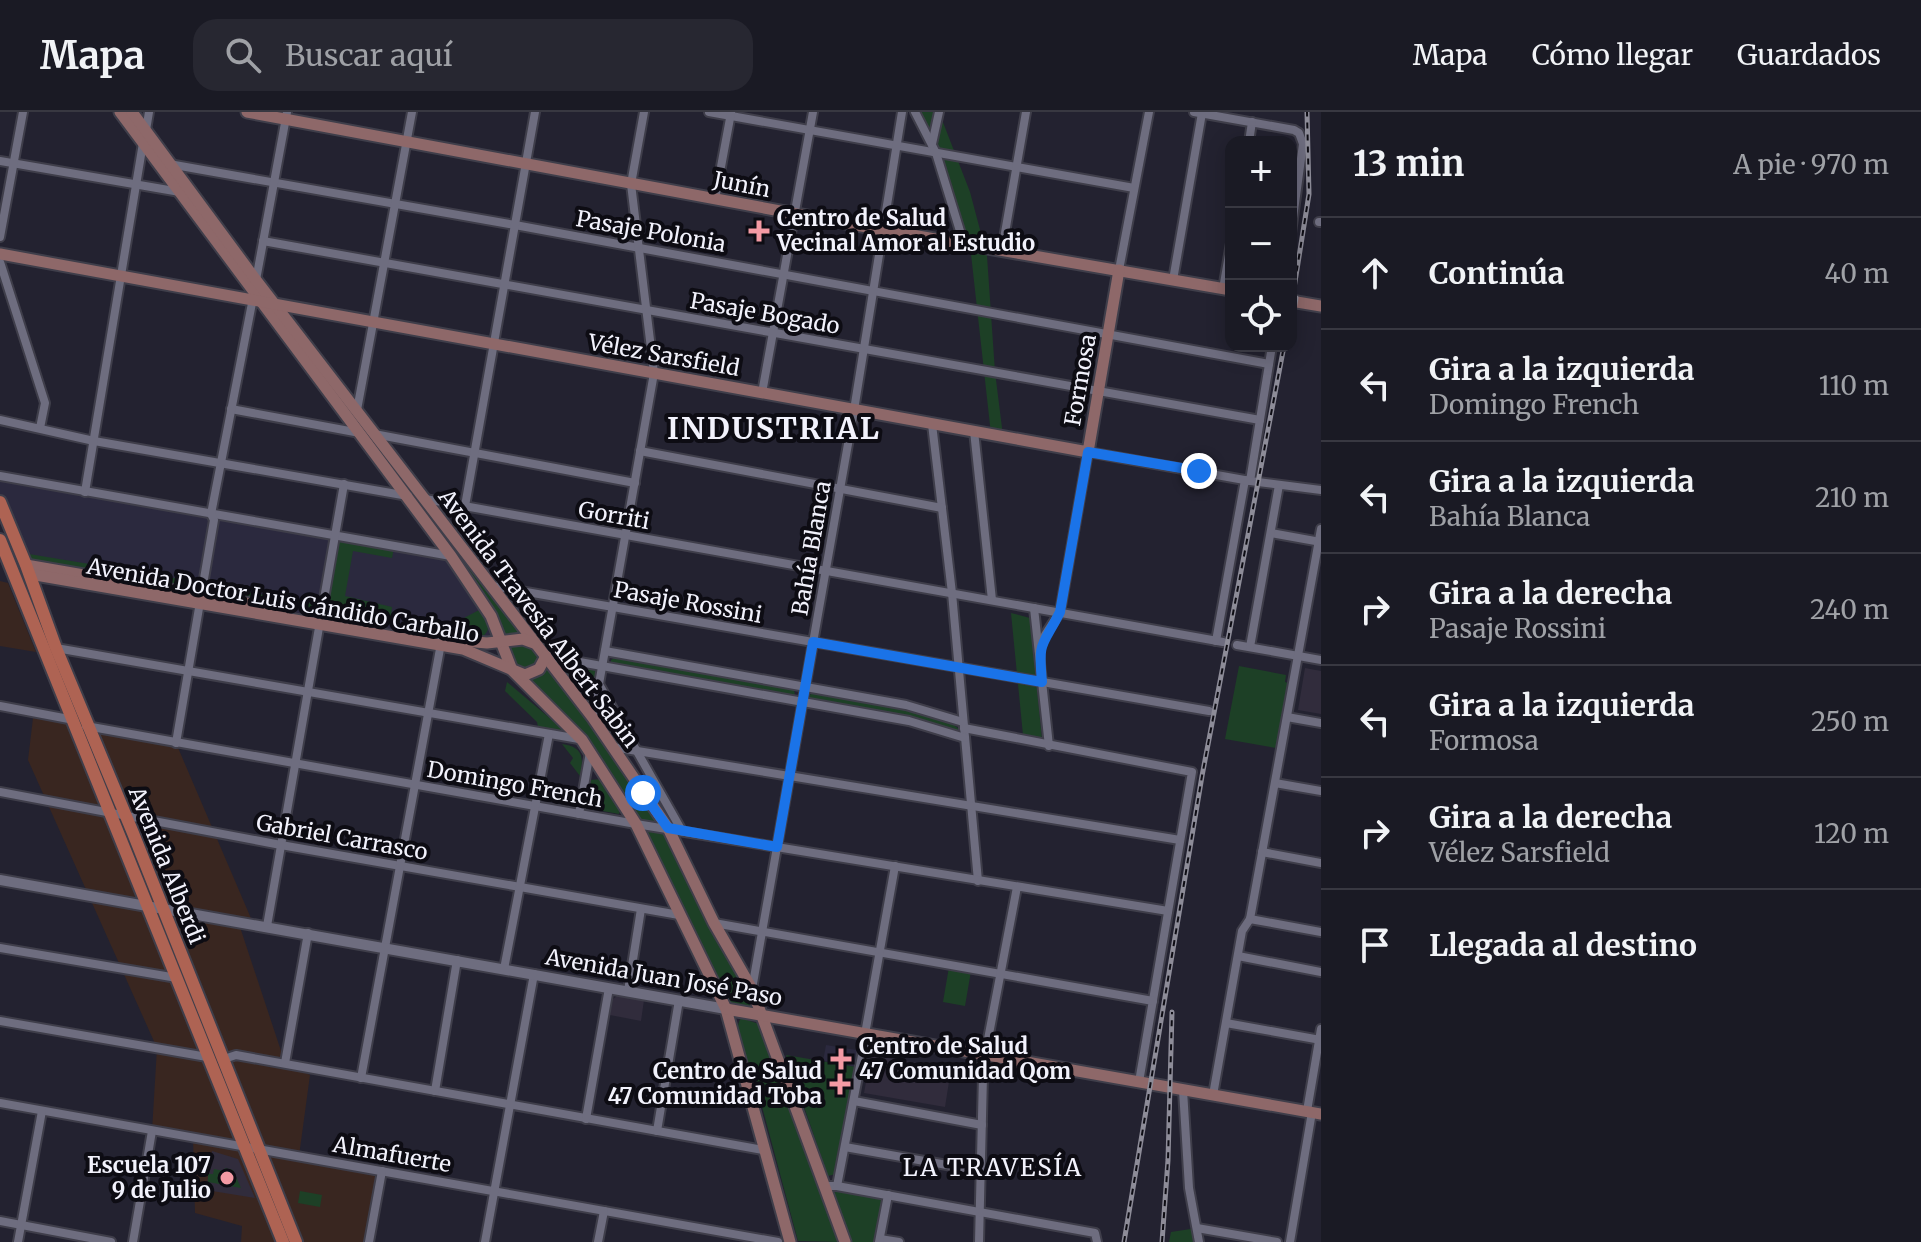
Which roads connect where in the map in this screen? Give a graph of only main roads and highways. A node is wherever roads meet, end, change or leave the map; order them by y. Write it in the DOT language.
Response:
graph roads {
  1 [pos="120,112"];
  2 [pos="132,112"];
  3 [pos="247,112"];
  4 [pos="287,116"];
  5 [pos="144,137"];
  6 [pos="0,254"];
  7 [pos="1119,270"];
  8 [pos="1225,289"];
  9 [pos="260,295"];
  10 [pos="1297,302"];
  11 [pos="1321,306"];
  12 [pos="1088,452"];
  13 [pos="0,502"];
  14 [pos="0,540"];
  15 [pos="6,567"];
  16 [pos="28,570"];
  17 [pos="517,640"];
  18 [pos="500,641"];
  19 [pos="441,642"];
  20 [pos="542,651"];
  21 [pos="506,658"];
  22 [pos="512,670"];
  23 [pos="643,793"];
  24 [pos="621,800"];
  25 [pos="726,1009"];
  26 [pos="763,1015"];
  27 [pos="1313,1112"];
  28 [pos="283,1242"];
  29 [pos="296,1242"];
  30 [pos="790,1242"];
  31 [pos="845,1242"];
  1 -- 5 [label="main road, Avenida Travesía Albert Sabin"];
  2 -- 5 [label="main road, Avenida Travesía Albert Sabin"];
  3 -- 4 [label="main road, Junín"];
  4 -- 7 [label="main road, Junín"];
  5 -- 9 [label="main road, Avenida Travesía Albert Sabin"];
  5 -- 9 [label="main road, Avenida Travesía Albert Sabin"];
  6 -- 9 [label="main road, Vélez Sarsfield"];
  7 -- 8 [label="main road, Junín"];
  7 -- 12 [label="main road, Formosa"];
  9 -- 12 [label="main road, Vélez Sarsfield"];
  9 -- 18 [label="main road, Avenida Travesía Albert Sabin"];
  9 -- 20 [label="main road, Avenida Travesía Albert Sabin"];
  10 -- 11 [label="main road"];
  13 -- 16 [label="main road, Avenida Alberdi"];
  14 -- 15 [label="main road, Avenida Alberdi"];
  15 -- 16 [label="main road, Avenida Doctor Luis Cándido Carballo"];
  15 -- 28 [label="main road, Avenida Alberdi"];
  16 -- 19 [label="main road, Avenida Doctor Luis Cándido Carballo"];
  16 -- 29 [label="main road, Avenida Alberdi"];
  17 -- 18 [label="main road, Avenida Doctor Luis Cándido Carballo"];
  17 -- 20 [label="main road, Avenida Doctor Luis Cándido Carballo"];
  17 -- 21 [label="main road, Avenida Doctor Luis Cándido Carballo"];
  18 -- 19 [label="main road, Avenida Doctor Luis Cándido Carballo"];
  18 -- 21 [label="main road, Avenida Travesía Albert Sabin"];
  19 -- 22 [label="main road, Avenida Doctor Luis Cándido Carballo"];
  20 -- 22 [label="main road"];
  20 -- 23 [label="main road, Avenida Travesía Albert Sabin"];
  21 -- 22 [label="main road, Avenida Travesía Albert Sabin"];
  22 -- 24 [label="main road, Avenida Travesía Albert Sabin"];
  23 -- 24 [label="main road"];
  23 -- 26 [label="main road, Avenida Travesía Albert Sabin"];
  24 -- 25 [label="main road, Avenida Travesía Albert Sabin"];
  25 -- 26 [label="main road, Avenida Juan José Paso"];
  25 -- 30 [label="main road, Avenida Travesía Albert Sabin"];
  26 -- 27 [label="main road, Avenida Juan José Paso"];
  26 -- 31 [label="main road, Avenida Travesía Albert Sabin"];
}
